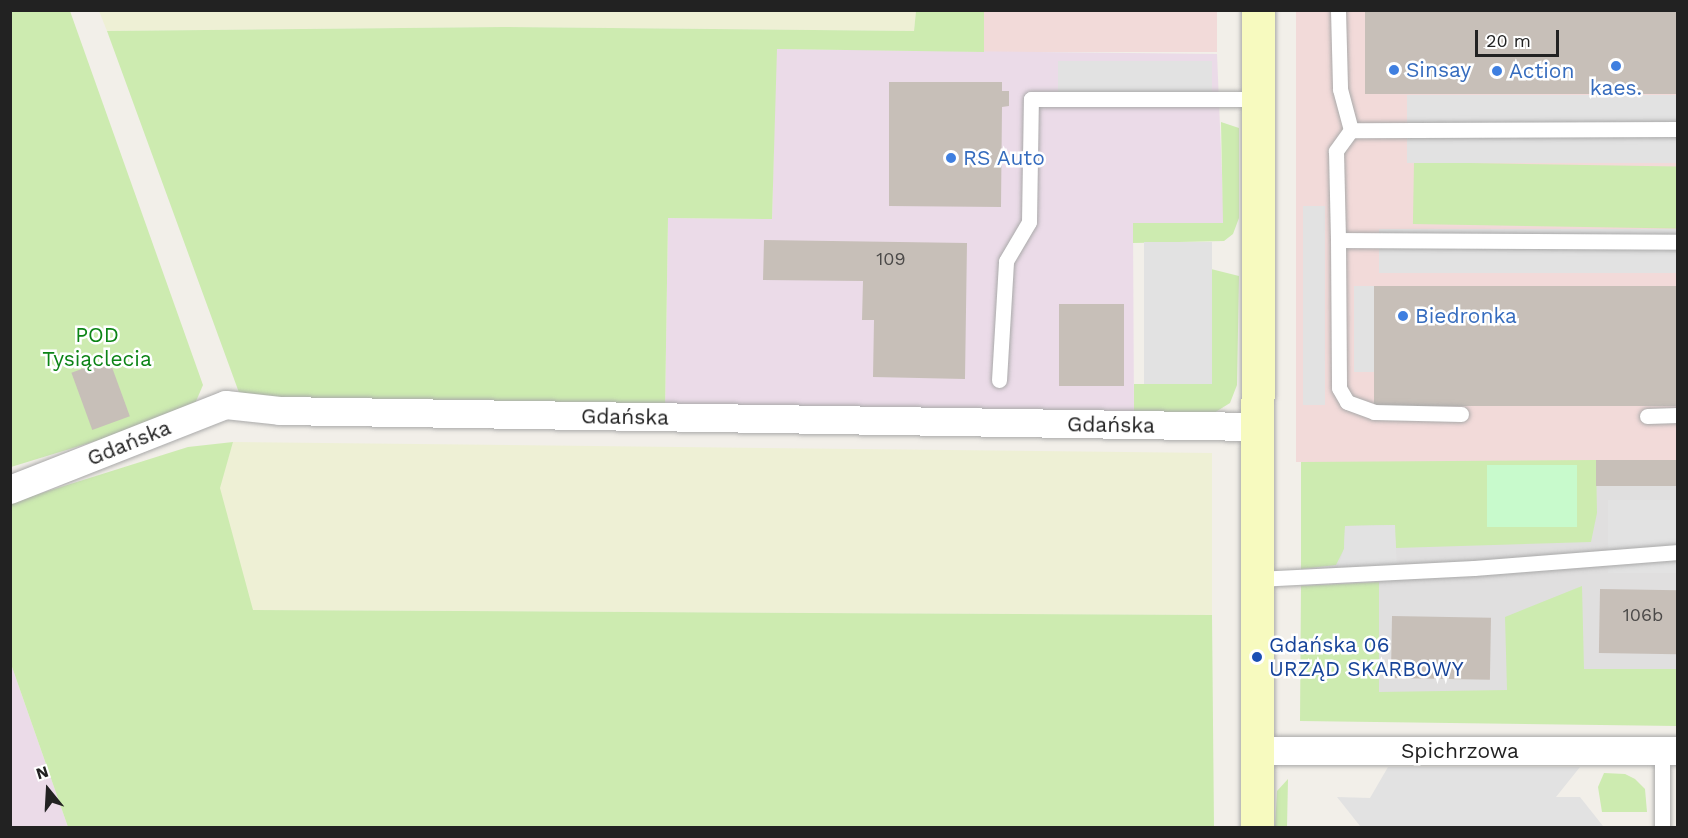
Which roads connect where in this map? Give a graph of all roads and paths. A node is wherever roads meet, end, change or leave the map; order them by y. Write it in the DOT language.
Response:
graph roads {
  1 [pos="1258,10"];
  2 [pos="1338,10"];
  3 [pos="1257,99"];
  4 [pos="1677,129"];
  5 [pos="1350,130"];
  6 [pos="1338,240"];
  7 [pos="1677,242"];
  8 [pos="999,380"];
  9 [pos="1461,414"];
  10 [pos="1677,415"];
  11 [pos="1647,416"];
  12 [pos="1257,427"];
  13 [pos="10,490"];
  14 [pos="1677,552"];
  15 [pos="1257,579"];
  16 [pos="1670,751"];
  17 [pos="1258,752"];
  18 [pos="1257,828"];
  19 [pos="1662,828"];
  1 -- 3 [label="street"];
  2 -- 5 [label="lane"];
  3 -- 8 [label="lane"];
  3 -- 12 [label="street"];
  4 -- 5 [label="lane"];
  5 -- 6 [label="lane"];
  6 -- 7 [label="lane"];
  6 -- 9 [label="lane"];
  10 -- 11 [label="lane"];
  12 -- 13 [label="street, Gdańska"];
  12 -- 15 [label="street"];
  14 -- 15 [label="lane"];
  15 -- 17 [label="street"];
  16 -- 17 [label="street, Spichrzowa"];
  16 -- 19 [label="lane, Spichrzowa"];
  17 -- 18 [label="street"];
}
